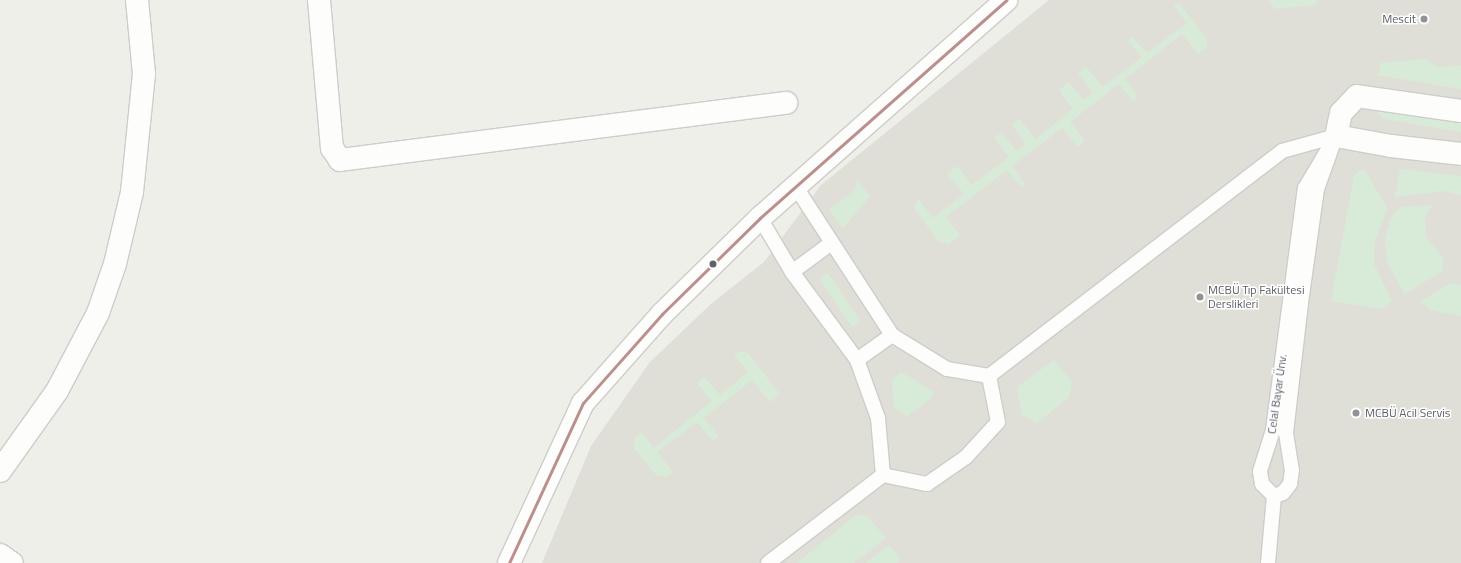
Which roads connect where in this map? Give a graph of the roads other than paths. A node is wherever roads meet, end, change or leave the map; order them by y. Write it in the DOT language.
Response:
graph roads {
  1 [pos="137,0"];
  2 [pos="319,0"];
  3 [pos="1006,0"];
  4 [pos="786,103"];
  5 [pos="1461,111"];
  6 [pos="1336,136"];
  7 [pos="1461,154"];
  8 [pos="796,187"];
  9 [pos="760,218"];
  10 [pos="830,244"];
  11 [pos="792,272"];
  12 [pos="892,335"];
  13 [pos="857,360"];
  14 [pos="989,376"];
  15 [pos="0,472"];
  16 [pos="883,475"];
  17 [pos="1274,496"];
  18 [pos="0,555"];
  19 [pos="12,563"];
  20 [pos="509,563"];
  21 [pos="768,563"];
  22 [pos="1268,563"];
  1 -- 15 [label="street"];
  2 -- 4 [label="street"];
  3 -- 8 [label="street"];
  5 -- 6 [label="street, Celal Bayar Ünv."];
  6 -- 7 [label="street"];
  6 -- 14 [label="lane"];
  6 -- 17 [label="lane, Celal Bayar Ünv."];
  6 -- 17 [label="lane, Celal Bayar Ünv."];
  8 -- 9 [label="street"];
  8 -- 10 [label="lane"];
  9 -- 11 [label="lane"];
  9 -- 20 [label="street"];
  10 -- 11 [label="lane"];
  10 -- 12 [label="lane"];
  11 -- 13 [label="lane"];
  12 -- 13 [label="lane"];
  12 -- 14 [label="lane"];
  13 -- 16 [label="lane"];
  14 -- 16 [label="lane"];
  16 -- 21 [label="lane"];
  17 -- 22 [label="lane"];
  18 -- 19 [label="street"];
}
